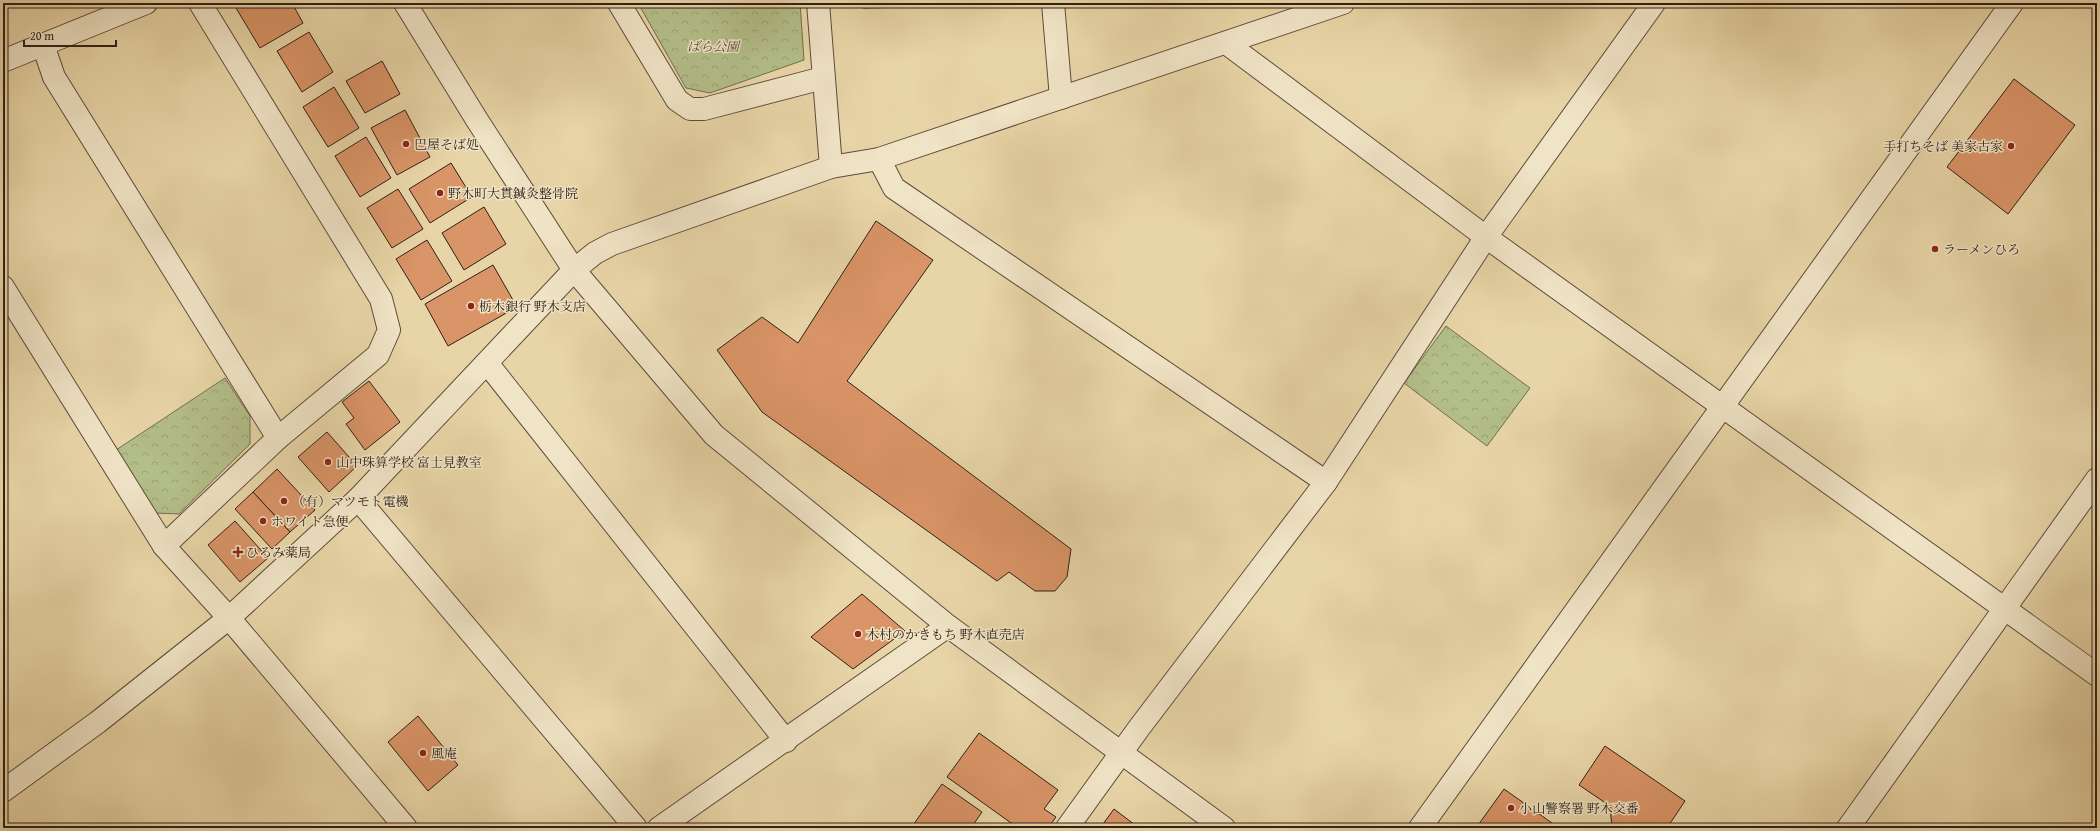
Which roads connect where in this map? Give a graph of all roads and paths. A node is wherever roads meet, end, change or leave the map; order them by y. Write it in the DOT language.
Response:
graph roads {
  1 [pos="146,3"];
  2 [pos="200,3"];
  3 [pos="405,3"];
  4 [pos="619,3"];
  5 [pos="818,3"];
  6 [pos="1053,3"];
  7 [pos="1343,3"];
  8 [pos="1654,3"];
  9 [pos="2012,3"];
  10 [pos="1226,42"];
  11 [pos="43,45"];
  12 [pos="3,61"];
  13 [pos="823,78"];
  14 [pos="1061,98"];
  15 [pos="879,159"];
  16 [pos="831,167"];
  17 [pos="1486,237"];
  18 [pos="574,270"];
  19 [pos="4,292"];
  20 [pos="487,363"];
  21 [pos="1723,406"];
  22 [pos="278,438"];
  23 [pos="2097,479"];
  24 [pos="1326,482"];
  25 [pos="358,499"];
  26 [pos="164,546"];
  27 [pos="2004,608"];
  28 [pos="229,618"];
  29 [pos="948,626"];
  30 [pos="2097,675"];
  31 [pos="786,741"];
  32 [pos="1122,753"];
  33 [pos="3,791"];
  34 [pos="406,828"];
  35 [pos="636,828"];
  36 [pos="659,828"];
  37 [pos="1067,828"];
  38 [pos="1224,828"];
  39 [pos="1420,828"];
  40 [pos="1848,828"];
  1 -- 11 [label="street"];
  2 -- 22 [label="street"];
  3 -- 18 [label="street"];
  4 -- 13 [label="street"];
  5 -- 13 [label="street"];
  6 -- 14 [label="street"];
  7 -- 10 [label="street"];
  8 -- 17 [label="street"];
  9 -- 21 [label="street"];
  10 -- 14 [label="street"];
  10 -- 17 [label="street"];
  11 -- 12 [label="street"];
  11 -- 22 [label="street"];
  13 -- 16 [label="street"];
  14 -- 15 [label="street"];
  15 -- 16 [label="street"];
  15 -- 24 [label="street"];
  16 -- 18 [label="street"];
  17 -- 21 [label="street"];
  17 -- 24 [label="street"];
  18 -- 20 [label="street"];
  18 -- 29 [label="street"];
  19 -- 26 [label="street"];
  20 -- 25 [label="street"];
  20 -- 31 [label="street"];
  21 -- 27 [label="street"];
  21 -- 39 [label="street"];
  22 -- 26 [label="street"];
  23 -- 27 [label="street"];
  24 -- 32 [label="street"];
  25 -- 28 [label="street"];
  25 -- 35 [label="street"];
  26 -- 28 [label="street"];
  27 -- 30 [label="street"];
  27 -- 40 [label="street"];
  28 -- 33 [label="street"];
  28 -- 34 [label="street"];
  29 -- 31 [label="street"];
  29 -- 32 [label="street"];
  31 -- 36 [label="street"];
  32 -- 37 [label="street"];
  32 -- 38 [label="street"];
}
